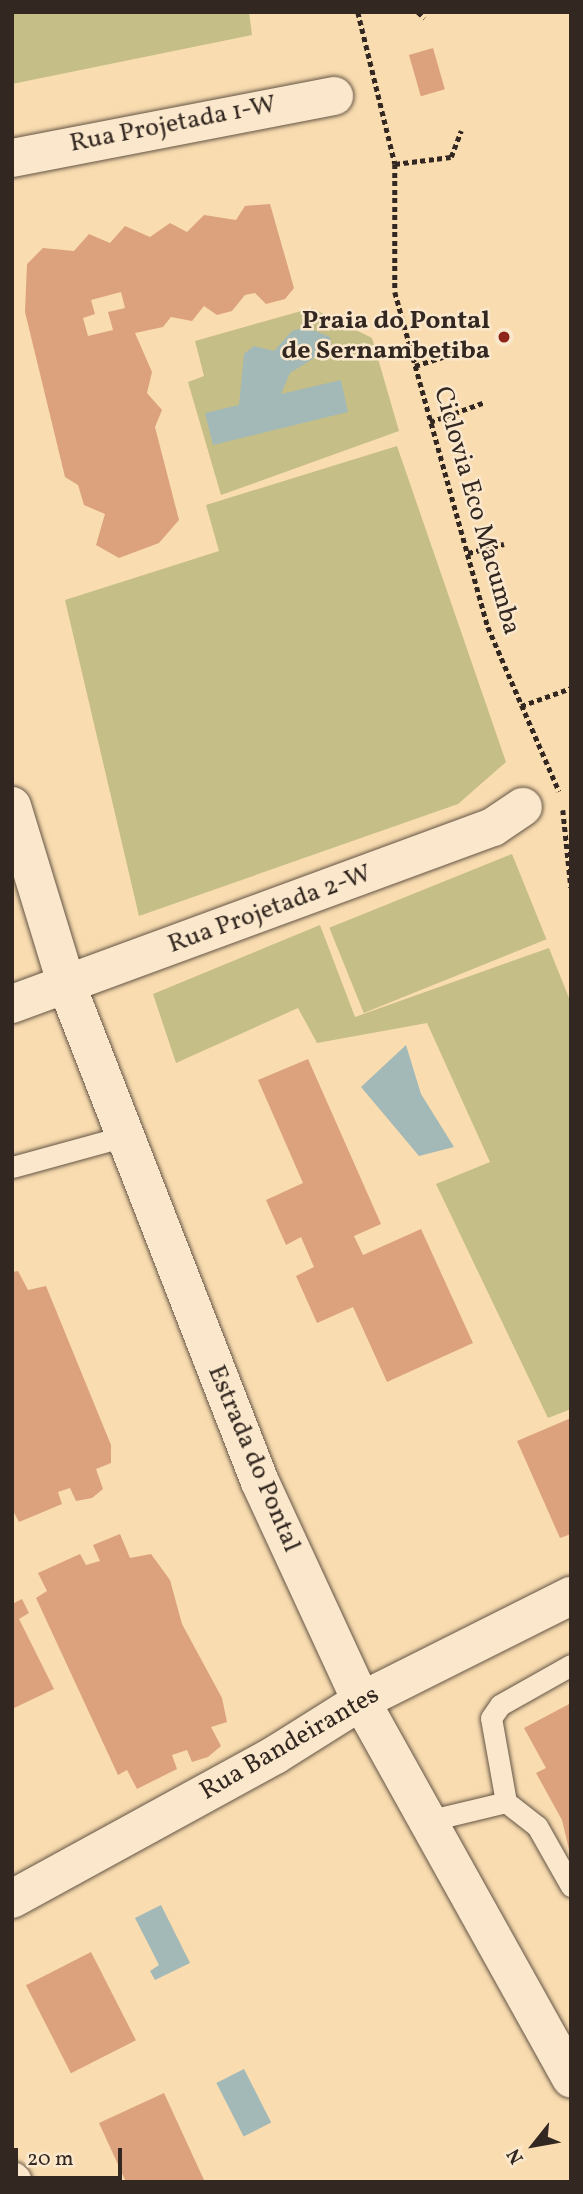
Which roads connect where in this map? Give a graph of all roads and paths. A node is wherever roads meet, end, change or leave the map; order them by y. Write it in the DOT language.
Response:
graph roads {
  1 [pos="358,12"];
  2 [pos="418,12"];
  3 [pos="425,18"];
  4 [pos="334,96"];
  5 [pos="461,131"];
  6 [pos="12,158"];
  7 [pos="396,164"];
  8 [pos="455,353"];
  9 [pos="415,366"];
  10 [pos="485,402"];
  11 [pos="430,422"];
  12 [pos="504,544"];
  13 [pos="468,553"];
  14 [pos="571,688"];
  15 [pos="521,706"];
  16 [pos="12,806"];
  17 [pos="523,807"];
  18 [pos="571,888"];
  19 [pos="67,986"];
  20 [pos="12,1004"];
  21 [pos="125,1136"];
  22 [pos="12,1167"];
  23 [pos="571,1596"];
  24 [pos="571,1665"];
  25 [pos="360,1701"];
  26 [pos="506,1802"];
  27 [pos="427,1821"];
  28 [pos="571,1886"];
  29 [pos="12,1899"];
  30 [pos="568,2066"];
  1 -- 7 [label="path, Ciclovia Eco Macumba"];
  2 -- 3 [label="path"];
  4 -- 6 [label="street, Rua Projetada 1-W"];
  5 -- 7 [label="path"];
  7 -- 9 [label="path, Ciclovia Eco Macumba"];
  8 -- 9 [label="path"];
  9 -- 11 [label="path, Ciclovia Eco Macumba"];
  10 -- 11 [label="path"];
  11 -- 13 [label="path, Ciclovia Eco Macumba"];
  12 -- 13 [label="path"];
  13 -- 15 [label="path, Ciclovia Eco Macumba"];
  14 -- 15 [label="path"];
  15 -- 18 [label="path, Ciclovia Eco Macumba"];
  16 -- 19 [label="street, Estrada do Pontal"];
  17 -- 19 [label="street, Rua Projetada 2-W"];
  19 -- 20 [label="street, Rua Projetada 2-W"];
  19 -- 21 [label="street, Estrada do Pontal"];
  21 -- 22 [label="lane"];
  21 -- 25 [label="street, Estrada do Pontal"];
  23 -- 25 [label="street, Rua Bandeirantes"];
  24 -- 26 [label="lane"];
  25 -- 27 [label="street, Estrada do Pontal"];
  25 -- 29 [label="street, Rua Bandeirantes"];
  26 -- 27 [label="lane"];
  26 -- 28 [label="lane"];
  27 -- 30 [label="street, Estrada do Pontal"];
}
